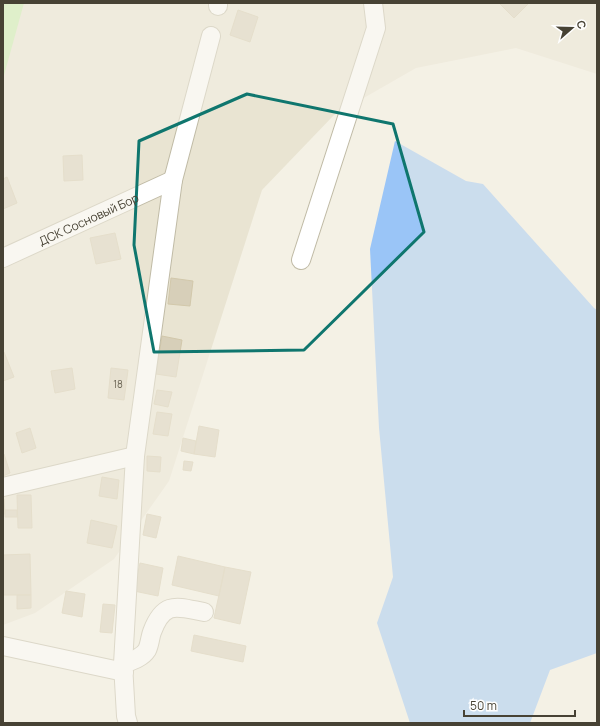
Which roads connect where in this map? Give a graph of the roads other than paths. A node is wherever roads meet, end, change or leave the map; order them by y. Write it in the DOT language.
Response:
graph roads {
  1 [pos="373,3"];
  2 [pos="211,36"];
  3 [pos="173,180"];
  4 [pos="3,258"];
  5 [pos="301,260"];
  6 [pos="135,456"];
  7 [pos="3,487"];
  8 [pos="204,612"];
  9 [pos="3,646"];
  10 [pos="124,668"];
  11 [pos="128,723"];
  1 -- 5 [label="street"];
  2 -- 3 [label="street"];
  3 -- 4 [label="street, ДСК Сосновый Бор"];
  3 -- 6 [label="street"];
  6 -- 7 [label="street"];
  6 -- 10 [label="street"];
  8 -- 10 [label="street"];
  9 -- 10 [label="street"];
  10 -- 11 [label="street"];
}
